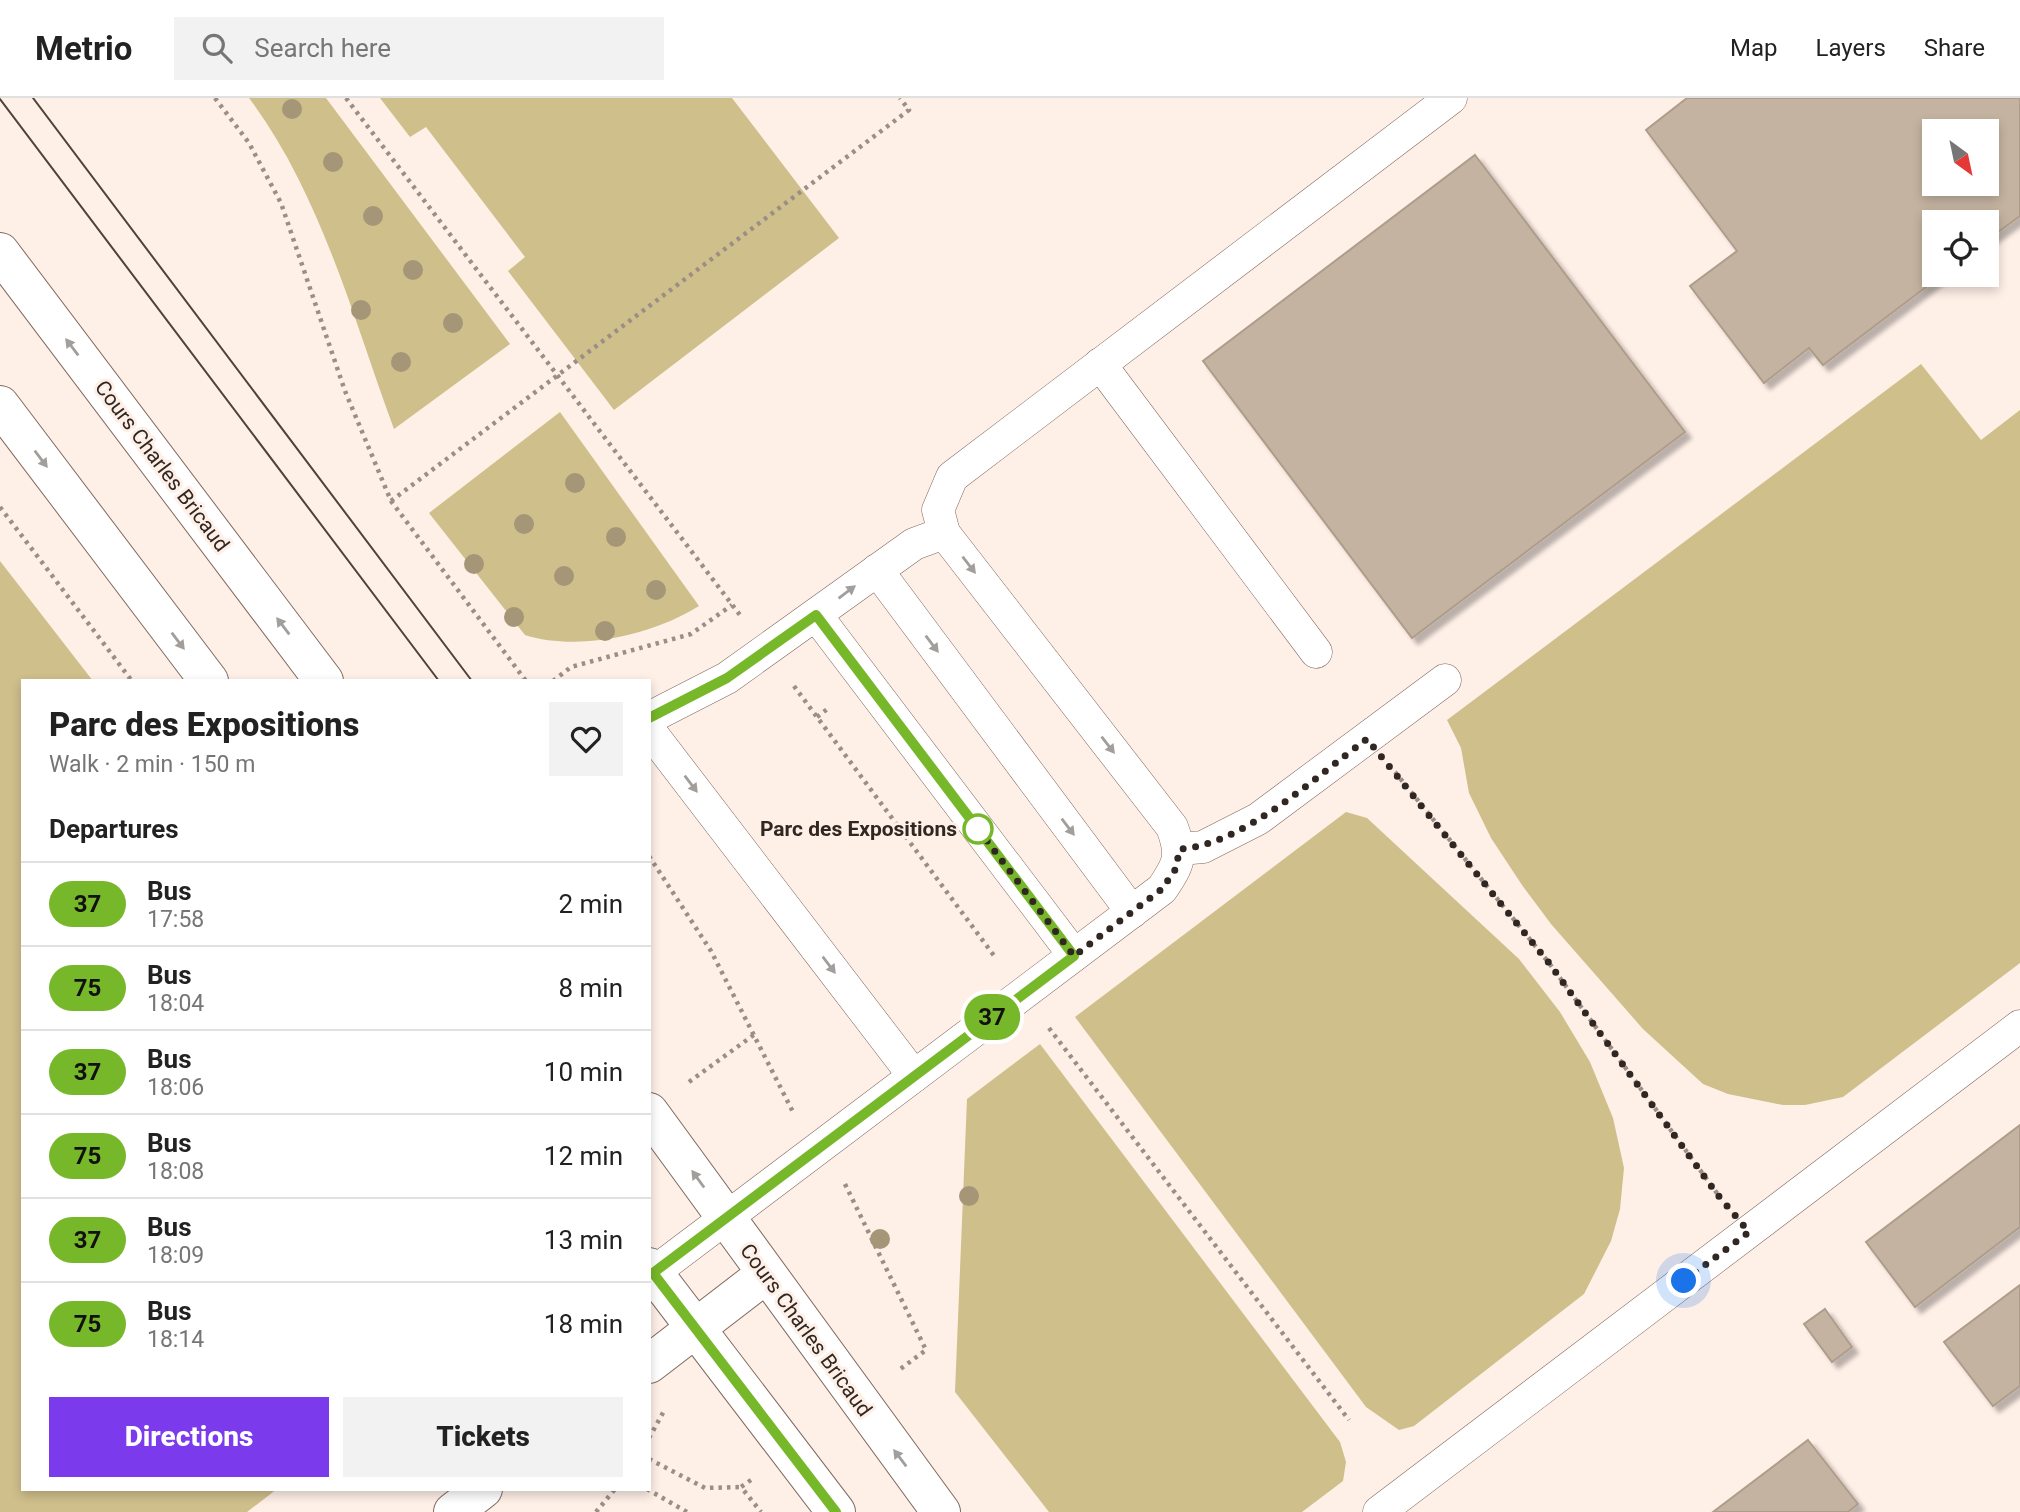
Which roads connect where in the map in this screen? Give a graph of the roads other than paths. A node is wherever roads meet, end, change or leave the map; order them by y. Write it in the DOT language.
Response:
graph roads {
  1 [pos="1451,98"];
  2 [pos="0,252"];
  3 [pos="1100,364"];
  4 [pos="0,405"];
  5 [pos="944,533"];
  6 [pos="877,570"];
  7 [pos="816,615"];
  8 [pos="1316,652"];
  9 [pos="207,679"];
  10 [pos="322,679"];
  11 [pos="1445,680"];
  12 [pos="651,717"];
  13 [pos="651,733"];
  14 [pos="1180,849"];
  15 [pos="1132,912"];
  16 [pos="1074,956"];
  17 [pos="2020,1026"];
  18 [pos="914,1076"];
  19 [pos="651,1115"];
  20 [pos="726,1218"];
  21 [pos="651,1270"];
  22 [pos="766,1274"];
  23 [pos="695,1329"];
  24 [pos="651,1362"];
  25 [pos="480,1491"];
  26 [pos="453,1512"];
  27 [pos="836,1512"];
  28 [pos="941,1512"];
  29 [pos="1380,1512"];
  1 -- 3 [label="lane"];
  10 -- 2 [label="main road, Cours Charles Bricaud, one-way"];
  3 -- 5 [label="lane"];
  3 -- 8 [label="lane"];
  4 -- 9 [label="main road, one-way"];
  5 -- 6 [label="lane"];
  5 -- 14 [label="lane, one-way"];
  7 -- 6 [label="lane, one-way"];
  6 -- 15 [label="lane, one-way"];
  7 -- 12 [label="lane"];
  7 -- 16 [label="lane"];
  11 -- 14 [label="lane"];
  13 -- 18 [label="lane, one-way"];
  14 -- 15 [label="lane"];
  15 -- 16 [label="lane"];
  16 -- 18 [label="lane"];
  17 -- 29 [label="lane"];
  18 -- 20 [label="lane"];
  20 -- 19 [label="main road, Cours Charles Bricaud, one-way"];
  20 -- 21 [label="lane"];
  20 -- 22 [label="main road, Cours Charles Bricaud"];
  21 -- 23 [label="main road"];
  22 -- 23 [label="main road"];
  28 -- 22 [label="main road, Cours Charles Bricaud, one-way"];
  23 -- 24 [label="main road"];
  23 -- 27 [label="main road"];
  25 -- 26 [label="main road"];
}
